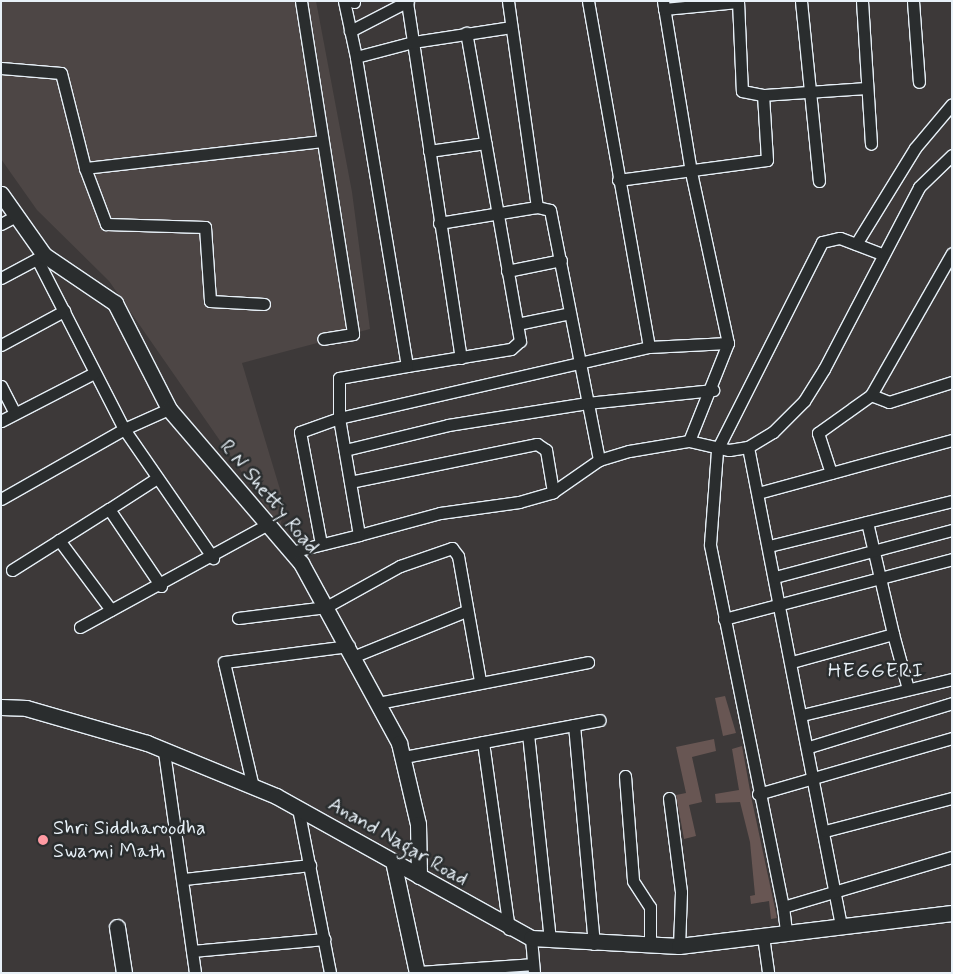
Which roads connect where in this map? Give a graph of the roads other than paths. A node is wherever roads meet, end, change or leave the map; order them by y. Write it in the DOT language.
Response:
graph roads {
  1 [pos="300,1"];
  2 [pos="508,1"];
  3 [pos="588,1"];
  4 [pos="801,1"];
  5 [pos="862,1"];
  6 [pos="913,1"];
  7 [pos="350,2"];
  8 [pos="408,2"];
  9 [pos="738,2"];
  10 [pos="664,5"];
  11 [pos="511,27"];
  12 [pos="350,31"];
  13 [pos="466,33"];
  14 [pos="413,42"];
  15 [pos="356,57"];
  16 [pos="1,68"];
  17 [pos="919,82"];
  18 [pos="865,88"];
  19 [pos="809,90"];
  20 [pos="763,95"];
  21 [pos="952,104"];
  22 [pos="321,141"];
  23 [pos="485,143"];
  24 [pos="871,144"];
  25 [pos="429,151"];
  26 [pos="952,155"];
  27 [pos="84,168"];
  28 [pos="691,172"];
  29 [pos="618,180"];
  30 [pos="819,181"];
  31 [pos="1,194"];
  32 [pos="537,207"];
  33 [pos="495,213"];
  34 [pos="8,221"];
  35 [pos="439,223"];
  36 [pos="856,244"];
  37 [pos="952,253"];
  38 [pos="882,254"];
  39 [pos="40,257"];
  40 [pos="562,260"];
  41 [pos="507,271"];
  42 [pos="1,278"];
  43 [pos="264,304"];
  44 [pos="64,311"];
  45 [pos="570,313"];
  46 [pos="517,324"];
  47 [pos="323,339"];
  48 [pos="728,343"];
  49 [pos="1,345"];
  50 [pos="649,347"];
  51 [pos="462,358"];
  52 [pos="579,360"];
  53 [pos="407,366"];
  54 [pos="94,372"];
  55 [pos="952,382"];
  56 [pos="1,386"];
  57 [pos="712,390"];
  58 [pos="871,395"];
  59 [pos="588,403"];
  60 [pos="169,409"];
  61 [pos="15,413"];
  62 [pos="339,418"];
  63 [pos="1,420"];
  64 [pos="124,429"];
  65 [pos="952,440"];
  66 [pos="692,442"];
  67 [pos="748,447"];
  68 [pos="713,448"];
  69 [pos="345,450"];
  70 [pos="599,460"];
  71 [pos="831,473"];
  72 [pos="158,478"];
  73 [pos="350,482"];
  74 [pos="553,492"];
  75 [pos="758,493"];
  76 [pos="1,499"];
  77 [pos="952,501"];
  78 [pos="109,509"];
  79 [pos="867,522"];
  80 [pos="268,524"];
  81 [pos="952,530"];
  82 [pos="359,535"];
  83 [pos="59,540"];
  84 [pos="321,544"];
  85 [pos="769,546"];
  86 [pos="874,550"];
  87 [pos="291,552"];
  88 [pos="213,558"];
  89 [pos="952,559"];
  90 [pos="12,570"];
  91 [pos="775,577"];
  92 [pos="882,579"];
  93 [pos="161,586"];
  94 [pos="780,606"];
  95 [pos="326,607"];
  96 [pos="111,610"];
  97 [pos="466,611"];
  98 [pos="238,618"];
  99 [pos="724,619"];
  100 [pos="80,627"];
  101 [pos="893,634"];
  102 [pos="352,651"];
  103 [pos="588,662"];
  104 [pos="792,662"];
  105 [pos="952,679"];
  106 [pos="480,681"];
  107 [pos="908,689"];
  108 [pos="378,703"];
  109 [pos="952,703"];
  110 [pos="1,707"];
  111 [pos="802,715"];
  112 [pos="600,720"];
  113 [pos="574,725"];
  114 [pos="528,734"];
  115 [pos="952,738"];
  116 [pos="483,742"];
  117 [pos="809,747"];
  118 [pos="164,752"];
  119 [pos="404,757"];
  120 [pos="625,776"];
  121 [pos="815,777"];
  122 [pos="253,787"];
  123 [pos="758,794"];
  124 [pos="669,798"];
  125 [pos="952,798"];
  126 [pos="298,808"];
  127 [pos="825,831"];
  128 [pos="952,857"];
  129 [pos="393,860"];
  130 [pos="310,865"];
  131 [pos="419,876"];
  132 [pos="184,878"];
  133 [pos="837,891"];
  134 [pos="783,907"];
  135 [pos="952,913"];
  136 [pos="841,924"];
  137 [pos="117,927"];
  138 [pos="509,929"];
  139 [pos="786,931"];
  140 [pos="763,936"];
  141 [pos="531,938"];
  142 [pos="324,939"];
  143 [pos="550,940"];
  144 [pos="594,944"];
  145 [pos="650,945"];
  146 [pos="679,946"];
  147 [pos="192,951"];
  148 [pos="533,968"];
  149 [pos="124,973"];
  150 [pos="194,973"];
  151 [pos="330,973"];
  152 [pos="417,973"];
  153 [pos="768,973"];
  1 -- 22 [label="street"];
  2 -- 11 [label="street"];
  3 -- 29 [label="street"];
  4 -- 19 [label="street"];
  5 -- 18 [label="street"];
  6 -- 17 [label="street"];
  7 -- 12 [label="street"];
  8 -- 12 [label="street"];
  8 -- 14 [label="street"];
  9 -- 10 [label="street"];
  9 -- 20 [label="street"];
  10 -- 28 [label="street"];
  11 -- 13 [label="street"];
  11 -- 32 [label="street"];
  12 -- 15 [label="street"];
  13 -- 14 [label="street"];
  13 -- 23 [label="street"];
  14 -- 15 [label="street"];
  14 -- 25 [label="street"];
  15 -- 53 [label="street"];
  16 -- 27 [label="street"];
  18 -- 19 [label="street"];
  18 -- 24 [label="street"];
  19 -- 20 [label="street"];
  19 -- 30 [label="street"];
  20 -- 28 [label="street"];
  21 -- 36 [label="street"];
  22 -- 27 [label="street"];
  22 -- 47 [label="street"];
  23 -- 25 [label="street"];
  23 -- 33 [label="street"];
  25 -- 35 [label="street"];
  26 -- 38 [label="street"];
  27 -- 43 [label="street"];
  28 -- 29 [label="street"];
  28 -- 48 [label="street"];
  29 -- 50 [label="street"];
  31 -- 34 [label="street, R N Shetty Road"];
  32 -- 33 [label="street"];
  32 -- 40 [label="street"];
  33 -- 35 [label="street"];
  33 -- 41 [label="street"];
  34 -- 39 [label="street, R N Shetty Road"];
  35 -- 51 [label="street"];
  36 -- 38 [label="street"];
  36 -- 68 [label="street"];
  37 -- 58 [label="street"];
  38 -- 67 [label="street"];
  39 -- 42 [label="street"];
  39 -- 44 [label="street"];
  39 -- 60 [label="street, R N Shetty Road"];
  40 -- 41 [label="street"];
  40 -- 45 [label="street"];
  41 -- 46 [label="street"];
  44 -- 49 [label="street"];
  44 -- 54 [label="street"];
  45 -- 46 [label="street"];
  45 -- 52 [label="street"];
  46 -- 51 [label="street"];
  48 -- 50 [label="street"];
  48 -- 57 [label="street"];
  50 -- 52 [label="street"];
  51 -- 53 [label="street"];
  52 -- 59 [label="street"];
  52 -- 62 [label="street"];
  53 -- 62 [label="street"];
  54 -- 61 [label="street"];
  54 -- 64 [label="street"];
  55 -- 58 [label="street"];
  56 -- 61 [label="street"];
  57 -- 59 [label="street"];
  57 -- 66 [label="street"];
  58 -- 71 [label="street"];
  59 -- 69 [label="street"];
  59 -- 70 [label="street"];
  60 -- 64 [label="street"];
  60 -- 80 [label="street, R N Shetty Road"];
  61 -- 63 [label="street"];
  62 -- 69 [label="street"];
  62 -- 84 [label="street"];
  64 -- 72 [label="street"];
  64 -- 76 [label="street"];
  65 -- 71 [label="street"];
  66 -- 68 [label="street"];
  66 -- 70 [label="street"];
  67 -- 68 [label="street"];
  67 -- 75 [label="street"];
  68 -- 99 [label="street"];
  69 -- 73 [label="street"];
  70 -- 74 [label="street"];
  71 -- 75 [label="street"];
  72 -- 78 [label="street"];
  72 -- 88 [label="street"];
  73 -- 74 [label="street"];
  73 -- 82 [label="street"];
  74 -- 82 [label="street"];
  75 -- 85 [label="street"];
  77 -- 79 [label="street"];
  78 -- 83 [label="street"];
  78 -- 93 [label="street"];
  79 -- 85 [label="street"];
  79 -- 86 [label="street"];
  80 -- 87 [label="street, R N Shetty Road"];
  80 -- 88 [label="street"];
  81 -- 86 [label="street"];
  82 -- 84 [label="street"];
  83 -- 90 [label="street"];
  83 -- 96 [label="street"];
  84 -- 87 [label="street"];
  85 -- 91 [label="street"];
  86 -- 91 [label="street"];
  86 -- 92 [label="street"];
  87 -- 95 [label="street, R N Shetty Road"];
  88 -- 93 [label="street"];
  89 -- 92 [label="street"];
  91 -- 94 [label="street"];
  92 -- 94 [label="street"];
  92 -- 101 [label="street"];
  93 -- 96 [label="street"];
  94 -- 99 [label="street"];
  94 -- 104 [label="street"];
  95 -- 97 [label="street"];
  95 -- 98 [label="street"];
  95 -- 102 [label="street, R N Shetty Road"];
  96 -- 100 [label="street"];
  97 -- 102 [label="street"];
  97 -- 106 [label="street"];
  99 -- 123 [label="street"];
  101 -- 104 [label="street"];
  101 -- 107 [label="street"];
  102 -- 108 [label="street, R N Shetty Road"];
  102 -- 122 [label="street"];
  103 -- 106 [label="street"];
  104 -- 111 [label="street"];
  105 -- 107 [label="street"];
  106 -- 108 [label="street"];
  107 -- 111 [label="street"];
  108 -- 119 [label="street, R N Shetty Road"];
  109 -- 117 [label="street"];
  110 -- 118 [label="street, Anand Nagar Road"];
  111 -- 117 [label="street"];
  112 -- 113 [label="street"];
  113 -- 114 [label="street"];
  113 -- 144 [label="street"];
  114 -- 116 [label="street"];
  114 -- 143 [label="street"];
  115 -- 121 [label="street"];
  116 -- 119 [label="street"];
  116 -- 138 [label="street"];
  117 -- 121 [label="street"];
  118 -- 122 [label="street, Anand Nagar Road"];
  118 -- 132 [label="street"];
  119 -- 131 [label="street, R N Shetty Road"];
  120 -- 145 [label="street"];
  121 -- 123 [label="street"];
  121 -- 127 [label="street"];
  122 -- 126 [label="street, Anand Nagar Road"];
  123 -- 134 [label="street"];
  124 -- 146 [label="street"];
  125 -- 127 [label="street"];
  126 -- 129 [label="street, Anand Nagar Road"];
  126 -- 130 [label="street"];
  127 -- 133 [label="street"];
  128 -- 133 [label="street"];
  129 -- 131 [label="street, Anand Nagar Road"];
  129 -- 152 [label="street"];
  130 -- 132 [label="street"];
  130 -- 142 [label="street"];
  131 -- 138 [label="street, Anand Nagar Road"];
  132 -- 147 [label="street"];
  133 -- 134 [label="street"];
  133 -- 136 [label="street"];
  134 -- 139 [label="street"];
  135 -- 136 [label="street, Anand Nagar Road"];
  136 -- 139 [label="street, Anand Nagar Road"];
  137 -- 149 [label="street"];
  138 -- 141 [label="street, Anand Nagar Road"];
  139 -- 140 [label="street, Anand Nagar Road"];
  140 -- 146 [label="street, Anand Nagar Road"];
  140 -- 153 [label="street"];
  141 -- 143 [label="street, Anand Nagar Road"];
  141 -- 148 [label="street"];
  142 -- 147 [label="street"];
  142 -- 151 [label="street"];
  143 -- 144 [label="street, Anand Nagar Road"];
  144 -- 145 [label="street, Anand Nagar Road"];
  145 -- 146 [label="street, Anand Nagar Road"];
  147 -- 150 [label="street"];
  148 -- 152 [label="street"];
}
